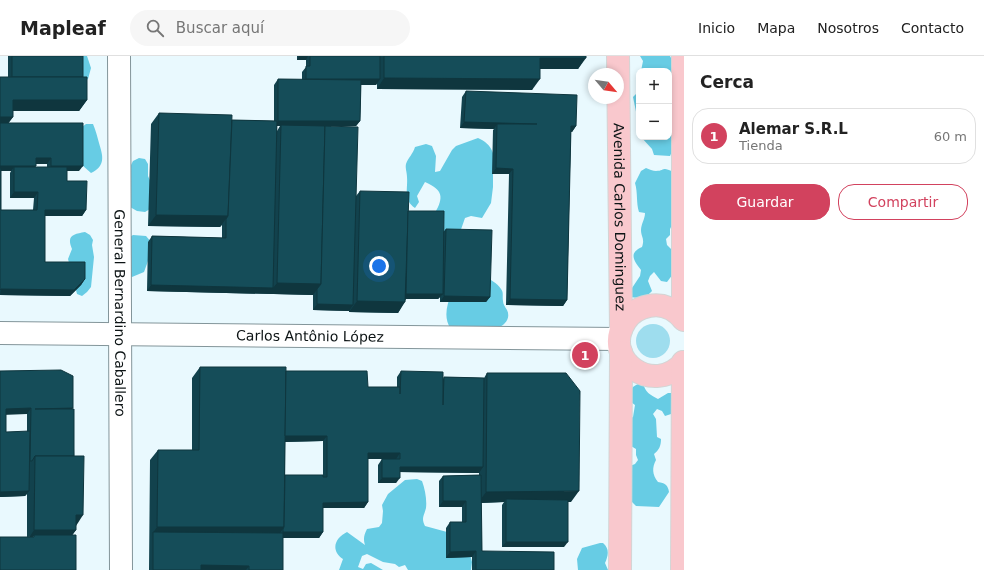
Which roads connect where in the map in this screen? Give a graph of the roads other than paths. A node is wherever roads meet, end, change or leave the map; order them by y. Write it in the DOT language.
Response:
graph roads {
  1 [pos="119,56"];
  2 [pos="618,56"];
  3 [pos="683,56"];
  4 [pos="684,319"];
  5 [pos="0,333"];
  6 [pos="121,334"];
  7 [pos="620,340"];
  8 [pos="684,362"];
  9 [pos="121,570"];
  10 [pos="620,570"];
  11 [pos="682,570"];
  1 -- 6 [label="street, General Bernardino Caballero"];
  2 -- 7 [label="main road, Avenida Carlos Dominguez"];
  3 -- 4 [label="main road"];
  4 -- 7 [label="main road"];
  5 -- 6 [label="street, Carlos Antônio López"];
  6 -- 7 [label="street, Carlos Antônio López"];
  6 -- 9 [label="street, General Bernardino Caballero"];
  7 -- 8 [label="main road"];
  7 -- 10 [label="main road, Avenida Carlos Dominguez"];
  8 -- 11 [label="main road"];
}
